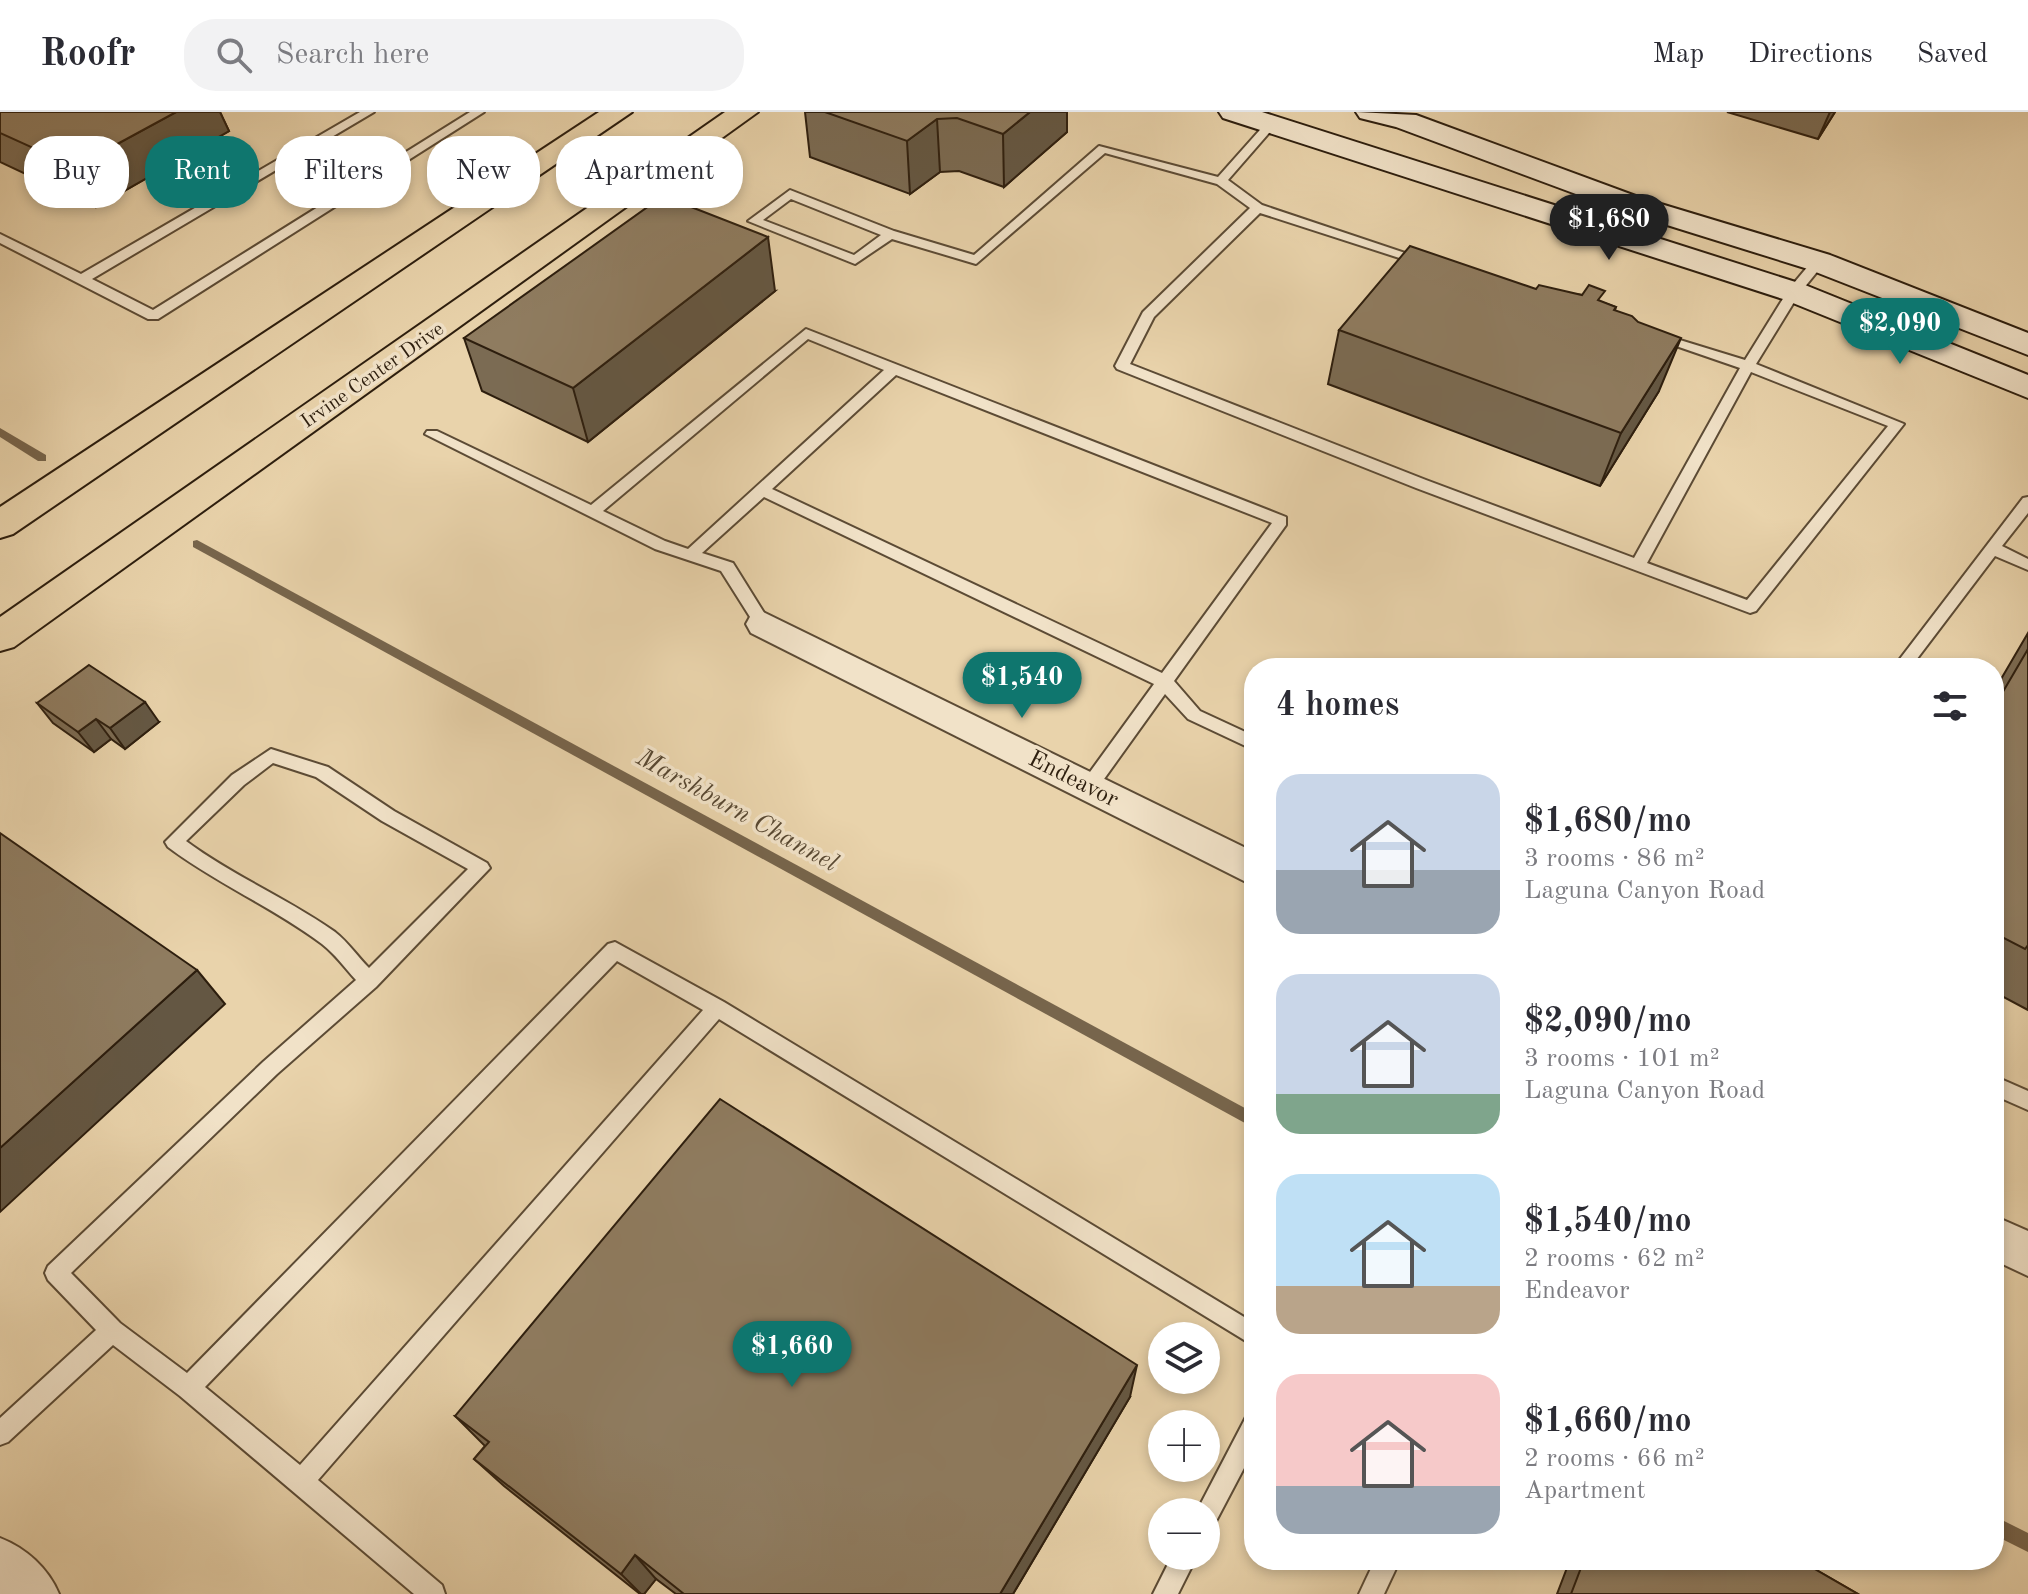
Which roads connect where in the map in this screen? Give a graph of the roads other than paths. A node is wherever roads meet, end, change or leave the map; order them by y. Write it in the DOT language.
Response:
graph roads {
  1 [pos="368,112"];
  2 [pos="478,112"];
  3 [pos="618,112"];
  4 [pos="744,112"];
  5 [pos="1233,112"];
  6 [pos="1370,112"];
  7 [pos="1271,124"];
  8 [pos="1221,181"];
  9 [pos="1258,208"];
  10 [pos="890,234"];
  11 [pos="0,238"];
  12 [pos="1819,262"];
  13 [pos="1436,265"];
  14 [pos="83,279"];
  15 [pos="1794,292"];
  16 [pos="1644,333"];
  17 [pos="2028,345"];
  18 [pos="1748,366"];
  19 [pos="894,369"];
  20 [pos="2028,387"];
  21 [pos="432,434"];
  22 [pos="762,490"];
  23 [pos="2028,502"];
  24 [pos="592,512"];
  25 [pos="0,525"];
  26 [pos="1993,548"];
  27 [pos="691,555"];
  28 [pos="1638,565"];
  29 [pos="2028,565"];
  30 [pos="763,624"];
  31 [pos="0,637"];
  32 [pos="1909,658"];
  33 [pos="1164,681"];
  34 [pos="1244,738"];
  35 [pos="1088,788"];
  36 [pos="1244,865"];
  37 [pos="369,981"];
  38 [pos="717,1008"];
  39 [pos="2004,1090"];
  40 [pos="2028,1101"];
  41 [pos="2004,1242"];
  42 [pos="2028,1254"];
  43 [pos="1244,1329"];
  44 [pos="112,1331"];
  45 [pos="188,1388"];
  46 [pos="0,1434"];
  47 [pos="1244,1444"];
  48 [pos="301,1481"];
  49 [pos="1216,1498"];
  50 [pos="0,1563"];
  51 [pos="1178,1570"];
  52 [pos="1383,1570"];
  53 [pos="33,1594"];
  54 [pos="433,1594"];
  55 [pos="1165,1594"];
  56 [pos="1371,1594"];
  1 -- 14 [label="lane"];
  2 -- 14 [label="lane"];
  3 -- 25 [label="main road"];
  4 -- 31 [label="main road, Irvine Center Drive"];
  5 -- 7 [label="main road"];
  6 -- 12 [label="main road"];
  7 -- 8 [label="lane"];
  7 -- 15 [label="main road"];
  8 -- 9 [label="lane"];
  8 -- 10 [label="lane"];
  9 -- 13 [label="lane"];
  9 -- 28 [label="lane"];
  10 -- 10 [label="lane"];
  11 -- 14 [label="lane"];
  12 -- 15 [label="lane"];
  12 -- 17 [label="main road"];
  15 -- 18 [label="lane"];
  15 -- 20 [label="main road"];
  16 -- 18 [label="lane"];
  18 -- 28 [label="lane"];
  18 -- 28 [label="lane"];
  19 -- 22 [label="lane"];
  19 -- 24 [label="lane"];
  19 -- 33 [label="lane"];
  21 -- 24 [label="lane"];
  22 -- 27 [label="lane"];
  22 -- 33 [label="lane"];
  23 -- 26 [label="lane"];
  24 -- 27 [label="lane"];
  26 -- 29 [label="lane"];
  26 -- 32 [label="lane"];
  27 -- 30 [label="lane"];
  30 -- 35 [label="street, Endeavor"];
  33 -- 34 [label="lane"];
  33 -- 35 [label="lane"];
  35 -- 36 [label="street, Endeavor"];
  37 -- 37 [label="lane"];
  37 -- 44 [label="lane"];
  38 -- 43 [label="lane"];
  38 -- 45 [label="lane"];
  38 -- 48 [label="lane"];
  39 -- 40 [label="lane"];
  41 -- 42 [label="street"];
  44 -- 45 [label="lane"];
  44 -- 46 [label="lane"];
  45 -- 48 [label="lane"];
  47 -- 49 [label="lane"];
  48 -- 54 [label="lane"];
  50 -- 53 [label="street"];
  51 -- 55 [label="lane"];
  52 -- 56 [label="lane"];
}
